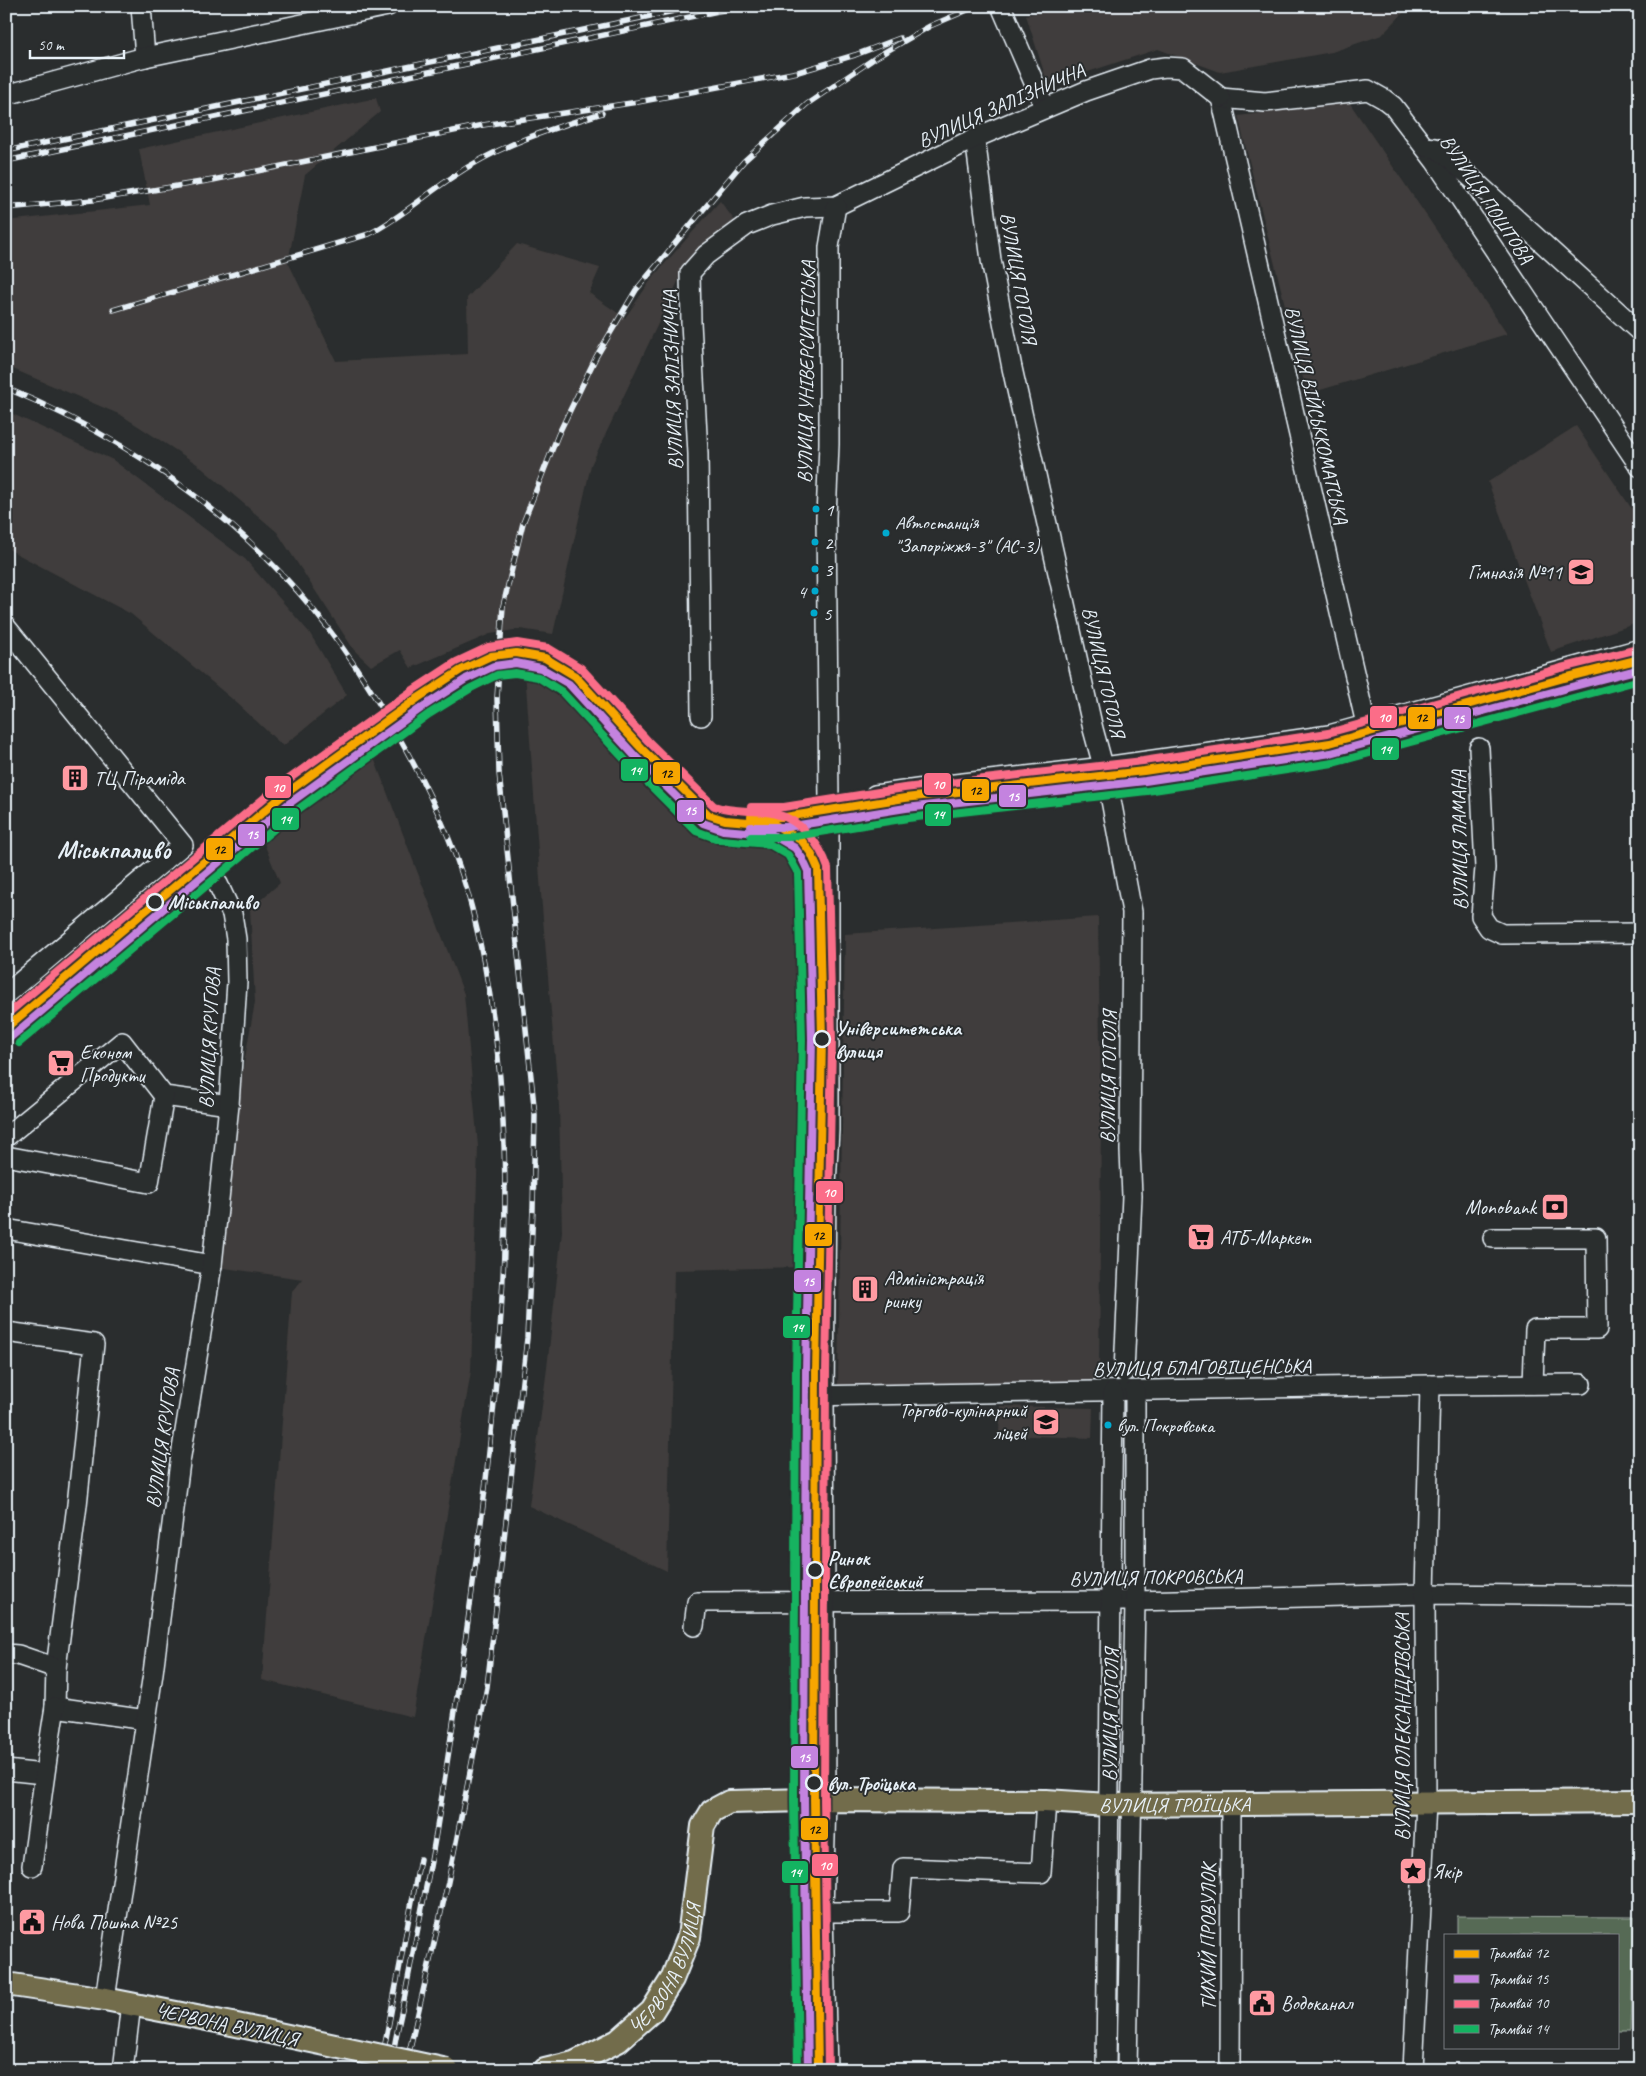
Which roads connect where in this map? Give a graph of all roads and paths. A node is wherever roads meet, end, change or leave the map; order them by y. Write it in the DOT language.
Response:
graph roads {
  1 [pos="141,6"];
  2 [pos="388,6"];
  3 [pos="1001,6"];
  4 [pos="145,58"];
  5 [pos="6,95"];
  6 [pos="1221,98"];
  7 [pos="1045,108"];
  8 [pos="975,138"];
  9 [pos="1425,147"];
  10 [pos="836,206"];
  11 [pos="1640,332"];
  12 [pos="1640,467"];
  13 [pos="6,627"];
  14 [pos="1640,649"];
  15 [pos="1640,666"];
  16 [pos="701,716"];
  17 [pos="1368,733"];
  18 [pos="1479,748"];
  19 [pos="1106,776"];
  20 [pos="829,802"];
  21 [pos="829,824"];
  22 [pos="218,884"];
  23 [pos="1640,933"];
  24 [pos="6,994"];
  25 [pos="164,1096"];
  26 [pos="229,1105"];
  27 [pos="6,1137"];
  28 [pos="6,1156"];
  29 [pos="6,1229"];
  30 [pos="1493,1238"];
  31 [pos="212,1265"];
  32 [pos="6,1332"];
  33 [pos="1124,1372"];
  34 [pos="1533,1384"];
  35 [pos="1581,1384"];
  36 [pos="1430,1385"];
  37 [pos="1135,1391"];
  38 [pos="1113,1392"];
  39 [pos="804,1396"];
  40 [pos="824,1396"];
  41 [pos="1425,1594"];
  42 [pos="1640,1596"];
  43 [pos="1110,1601"];
  44 [pos="1135,1601"];
  45 [pos="815,1602"];
  46 [pos="694,1626"];
  47 [pos="6,1654"];
  48 [pos="56,1668"];
  49 [pos="55,1708"];
  50 [pos="146,1720"];
  51 [pos="6,1770"];
  52 [pos="43,1774"];
  53 [pos="816,1800"];
  54 [pos="1046,1801"];
  55 [pos="1640,1801"];
  56 [pos="1426,1803"];
  57 [pos="1131,1804"];
  58 [pos="1231,1804"];
  59 [pos="1108,1805"];
  60 [pos="712,1811"];
  61 [pos="32,1866"];
  62 [pos="823,1912"];
  63 [pos="6,1984"];
  64 [pos="105,1999"];
  65 [pos="131,2004"];
  66 [pos="123,2070"];
  67 [pos="447,2070"];
  68 [pos="545,2070"];
  69 [pos="809,2070"];
  70 [pos="827,2070"];
  71 [pos="1106,2070"];
  72 [pos="1126,2070"];
  73 [pos="1230,2070"];
  74 [pos="1413,2070"];
  1 -- 4 [label="street"];
  2 -- 4 [label="street"];
  3 -- 7 [label="street"];
  4 -- 5 [label="street"];
  6 -- 7 [label="street, ВУЛИЦЯ ЗАЛІЗНИЧНА"];
  6 -- 9 [label="street, ВУЛИЦЯ ПОШТОВА"];
  6 -- 17 [label="street, ВУЛИЦЯ ВІЙСЬККОМАТСЬКА"];
  7 -- 8 [label="street, ВУЛИЦЯ ЗАЛІЗНИЧНА"];
  8 -- 10 [label="street, ВУЛИЦЯ ЗАЛІЗНИЧНА"];
  8 -- 19 [label="street, ВУЛИЦЯ ГОГОЛЯ"];
  9 -- 11 [label="street"];
  9 -- 12 [label="street, ВУЛИЦЯ ПОШТОВА"];
  10 -- 16 [label="street, ВУЛИЦЯ ЗАЛІЗНИЧНА"];
  10 -- 20 [label="street, ВУЛИЦЯ УНІВЕРСИТЕТСЬКА"];
  13 -- 24 [label="street"];
  14 -- 17 [label="street"];
  15 -- 17 [label="street"];
  17 -- 19 [label="street"];
  18 -- 23 [label="street, ВУЛИЦЯ ЛАМАНА"];
  19 -- 20 [label="street"];
  19 -- 21 [label="street"];
  19 -- 33 [label="street, ВУЛИЦЯ ГОГОЛЯ"];
  20 -- 21 [label="street, ВУЛИЦЯ УНІВЕРСИТЕТСЬКА"];
  21 -- 40 [label="street, ВУЛИЦЯ УНІВЕРСИТЕТСЬКА"];
  22 -- 26 [label="street, ВУЛИЦЯ КРУГОВА"];
  25 -- 26 [label="street"];
  25 -- 27 [label="street"];
  25 -- 28 [label="street"];
  26 -- 31 [label="street, ВУЛИЦЯ КРУГОВА"];
  29 -- 31 [label="street"];
  30 -- 34 [label="street"];
  31 -- 50 [label="street, ВУЛИЦЯ КРУГОВА"];
  32 -- 48 [label="street"];
  34 -- 35 [label="street, ВУЛИЦЯ БЛАГОВІЩЕНСЬКА"];
  34 -- 36 [label="street, ВУЛИЦЯ БЛАГОВІЩЕНСЬКА"];
  36 -- 37 [label="street, ВУЛИЦЯ БЛАГОВІЩЕНСЬКА"];
  36 -- 41 [label="street, ВУЛИЦЯ ОЛЕКСАНДРІВСЬКА"];
  37 -- 38 [label="street, ВУЛИЦЯ БЛАГОВІЩЕНСЬКА"];
  37 -- 44 [label="street, ВУЛИЦЯ ГОГОЛЯ"];
  38 -- 40 [label="street, ВУЛИЦЯ БЛАГОВІЩЕНСЬКА"];
  38 -- 43 [label="street, ВУЛИЦЯ ГОГОЛЯ"];
  39 -- 40 [label="street, ВУЛИЦЯ БЛАГОВІЩЕНСЬКА"];
  39 -- 45 [label="street, ВУЛИЦЯ УНІВЕРСИТЕТСЬКА"];
  40 -- 45 [label="street, ВУЛИЦЯ УНІВЕРСИТЕТСЬКА"];
  41 -- 42 [label="street, ВУЛИЦЯ ПОКРОВСЬКА"];
  41 -- 44 [label="street, ВУЛИЦЯ ПОКРОВСЬКА"];
  41 -- 56 [label="street, ВУЛИЦЯ ОЛЕКСАНДРІВСЬКА"];
  43 -- 44 [label="street, ВУЛИЦЯ ПОКРОВСЬКА"];
  43 -- 45 [label="street, ВУЛИЦЯ ПОКРОВСЬКА"];
  43 -- 59 [label="street, ВУЛИЦЯ ГОГОЛЯ"];
  44 -- 57 [label="street, ВУЛИЦЯ ГОГОЛЯ"];
  45 -- 46 [label="street, ВУЛИЦЯ ПОКРОВСЬКА"];
  45 -- 53 [label="street, ВУЛИЦЯ УНІВЕРСИТЕТСЬКА"];
  47 -- 48 [label="street"];
  48 -- 49 [label="street"];
  49 -- 50 [label="street"];
  49 -- 52 [label="street"];
  50 -- 64 [label="street, ВУЛИЦЯ КРУГОВА"];
  51 -- 52 [label="street"];
  52 -- 61 [label="street"];
  53 -- 54 [label="main road, ВУЛИЦЯ ТРОЇЦЬКА"];
  53 -- 60 [label="main road, ВУЛИЦЯ ТРОЇЦЬКА"];
  53 -- 62 [label="street, ВУЛИЦЯ УНІВЕРСИТЕТСЬКА"];
  53 -- 69 [label="street, ВУЛИЦЯ УНІВЕРСИТЕТСЬКА"];
  54 -- 59 [label="main road, ВУЛИЦЯ ТРОЇЦЬКА"];
  54 -- 62 [label="street"];
  55 -- 56 [label="main road, ВУЛИЦЯ ТРОЇЦЬКА"];
  56 -- 58 [label="main road, ВУЛИЦЯ ТРОЇЦЬКА"];
  56 -- 74 [label="street, ВУЛИЦЯ ОЛЕКСАНДРІВСЬКА"];
  57 -- 58 [label="main road, ВУЛИЦЯ ТРОЇЦЬКА"];
  57 -- 59 [label="main road, ВУЛИЦЯ ТРОЇЦЬКА"];
  57 -- 72 [label="street, ВУЛИЦЯ ГОГОЛЯ"];
  58 -- 73 [label="street, ТИХИЙ ПРОВУЛОК"];
  59 -- 71 [label="street, ВУЛИЦЯ ГОГОЛЯ"];
  60 -- 68 [label="main road, ЧЕРВОНА ВУЛИЦЯ"];
  62 -- 70 [label="street, ВУЛИЦЯ УНІВЕРСИТЕТСЬКА"];
  63 -- 64 [label="main road, ЧЕРВОНА ВУЛИЦЯ"];
  64 -- 65 [label="main road, ЧЕРВОНА ВУЛИЦЯ"];
  65 -- 66 [label="street"];
  65 -- 67 [label="main road, ЧЕРВОНА ВУЛИЦЯ, bridge"];
}
